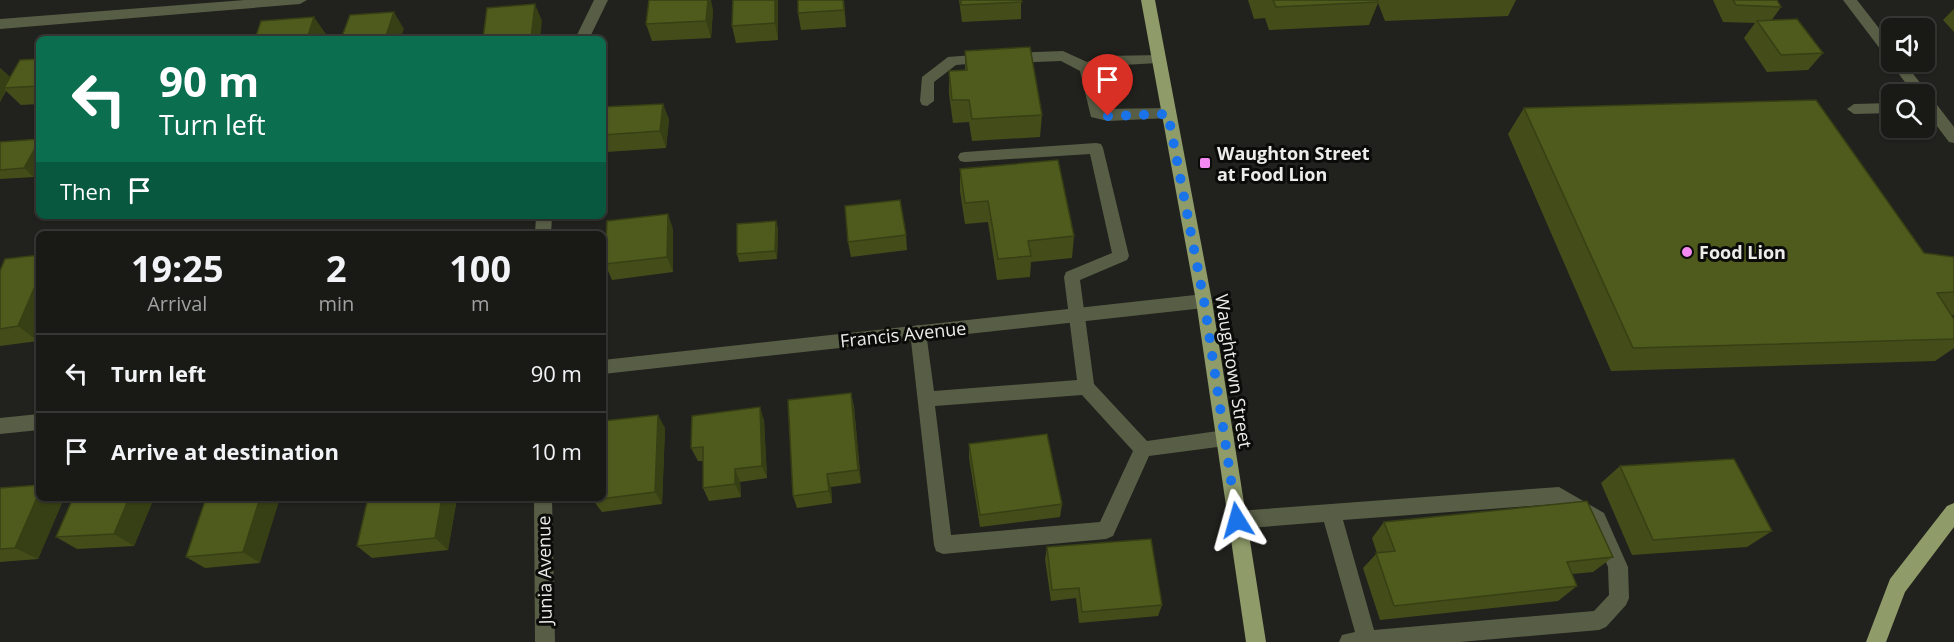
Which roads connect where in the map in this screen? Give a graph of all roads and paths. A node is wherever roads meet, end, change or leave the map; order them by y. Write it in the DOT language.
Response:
graph roads {
  1 [pos="300,0"];
  2 [pos="601,0"];
  3 [pos="1148,0"];
  4 [pos="1850,0"];
  5 [pos="0,24"];
  6 [pos="583,36"];
  7 [pos="1881,41"];
  8 [pos="1158,58"];
  9 [pos="1086,68"];
  10 [pos="927,101"];
  11 [pos="1881,108"];
  12 [pos="1854,109"];
  13 [pos="1168,114"];
  14 [pos="1935,114"];
  15 [pos="1954,138"];
  16 [pos="965,157"];
  17 [pos="1204,301"];
  18 [pos="1077,316"];
  19 [pos="918,332"];
  20 [pos="606,367"];
  21 [pos="1086,387"];
  22 [pos="926,399"];
  23 [pos="36,422"];
  24 [pos="0,426"];
  25 [pos="1225,438"];
  26 [pos="1143,449"];
  27 [pos="543,501"];
  28 [pos="1331,512"];
  29 [pos="1954,512"];
  30 [pos="1237,520"];
  31 [pos="1362,641"];
  32 [pos="545,642"];
  33 [pos="1256,642"];
  34 [pos="1876,642"];
  1 -- 5 [label="street"];
  2 -- 6 [label="street"];
  3 -- 8 [label="main road, Waughtown Street"];
  4 -- 7 [label="street"];
  8 -- 9 [label="street"];
  8 -- 13 [label="main road, Waughtown Street"];
  9 -- 10 [label="street"];
  9 -- 13 [label="street"];
  11 -- 12 [label="street"];
  13 -- 17 [label="main road, Waughtown Street"];
  14 -- 15 [label="street"];
  16 -- 18 [label="street"];
  17 -- 18 [label="street, Francis Avenue"];
  17 -- 25 [label="main road, Waughtown Street"];
  18 -- 19 [label="street, Francis Avenue"];
  18 -- 21 [label="street"];
  19 -- 20 [label="street, Francis Avenue"];
  19 -- 22 [label="street"];
  21 -- 22 [label="street"];
  21 -- 26 [label="street"];
  22 -- 26 [label="street"];
  23 -- 24 [label="street"];
  25 -- 26 [label="street"];
  25 -- 30 [label="main road, Waughtown Street"];
  27 -- 32 [label="street, Junia Avenue"];
  28 -- 30 [label="street"];
  28 -- 31 [label="street"];
  28 -- 31 [label="street"];
  29 -- 34 [label="main road"];
  30 -- 33 [label="main road, Waughtown Street"];
}
